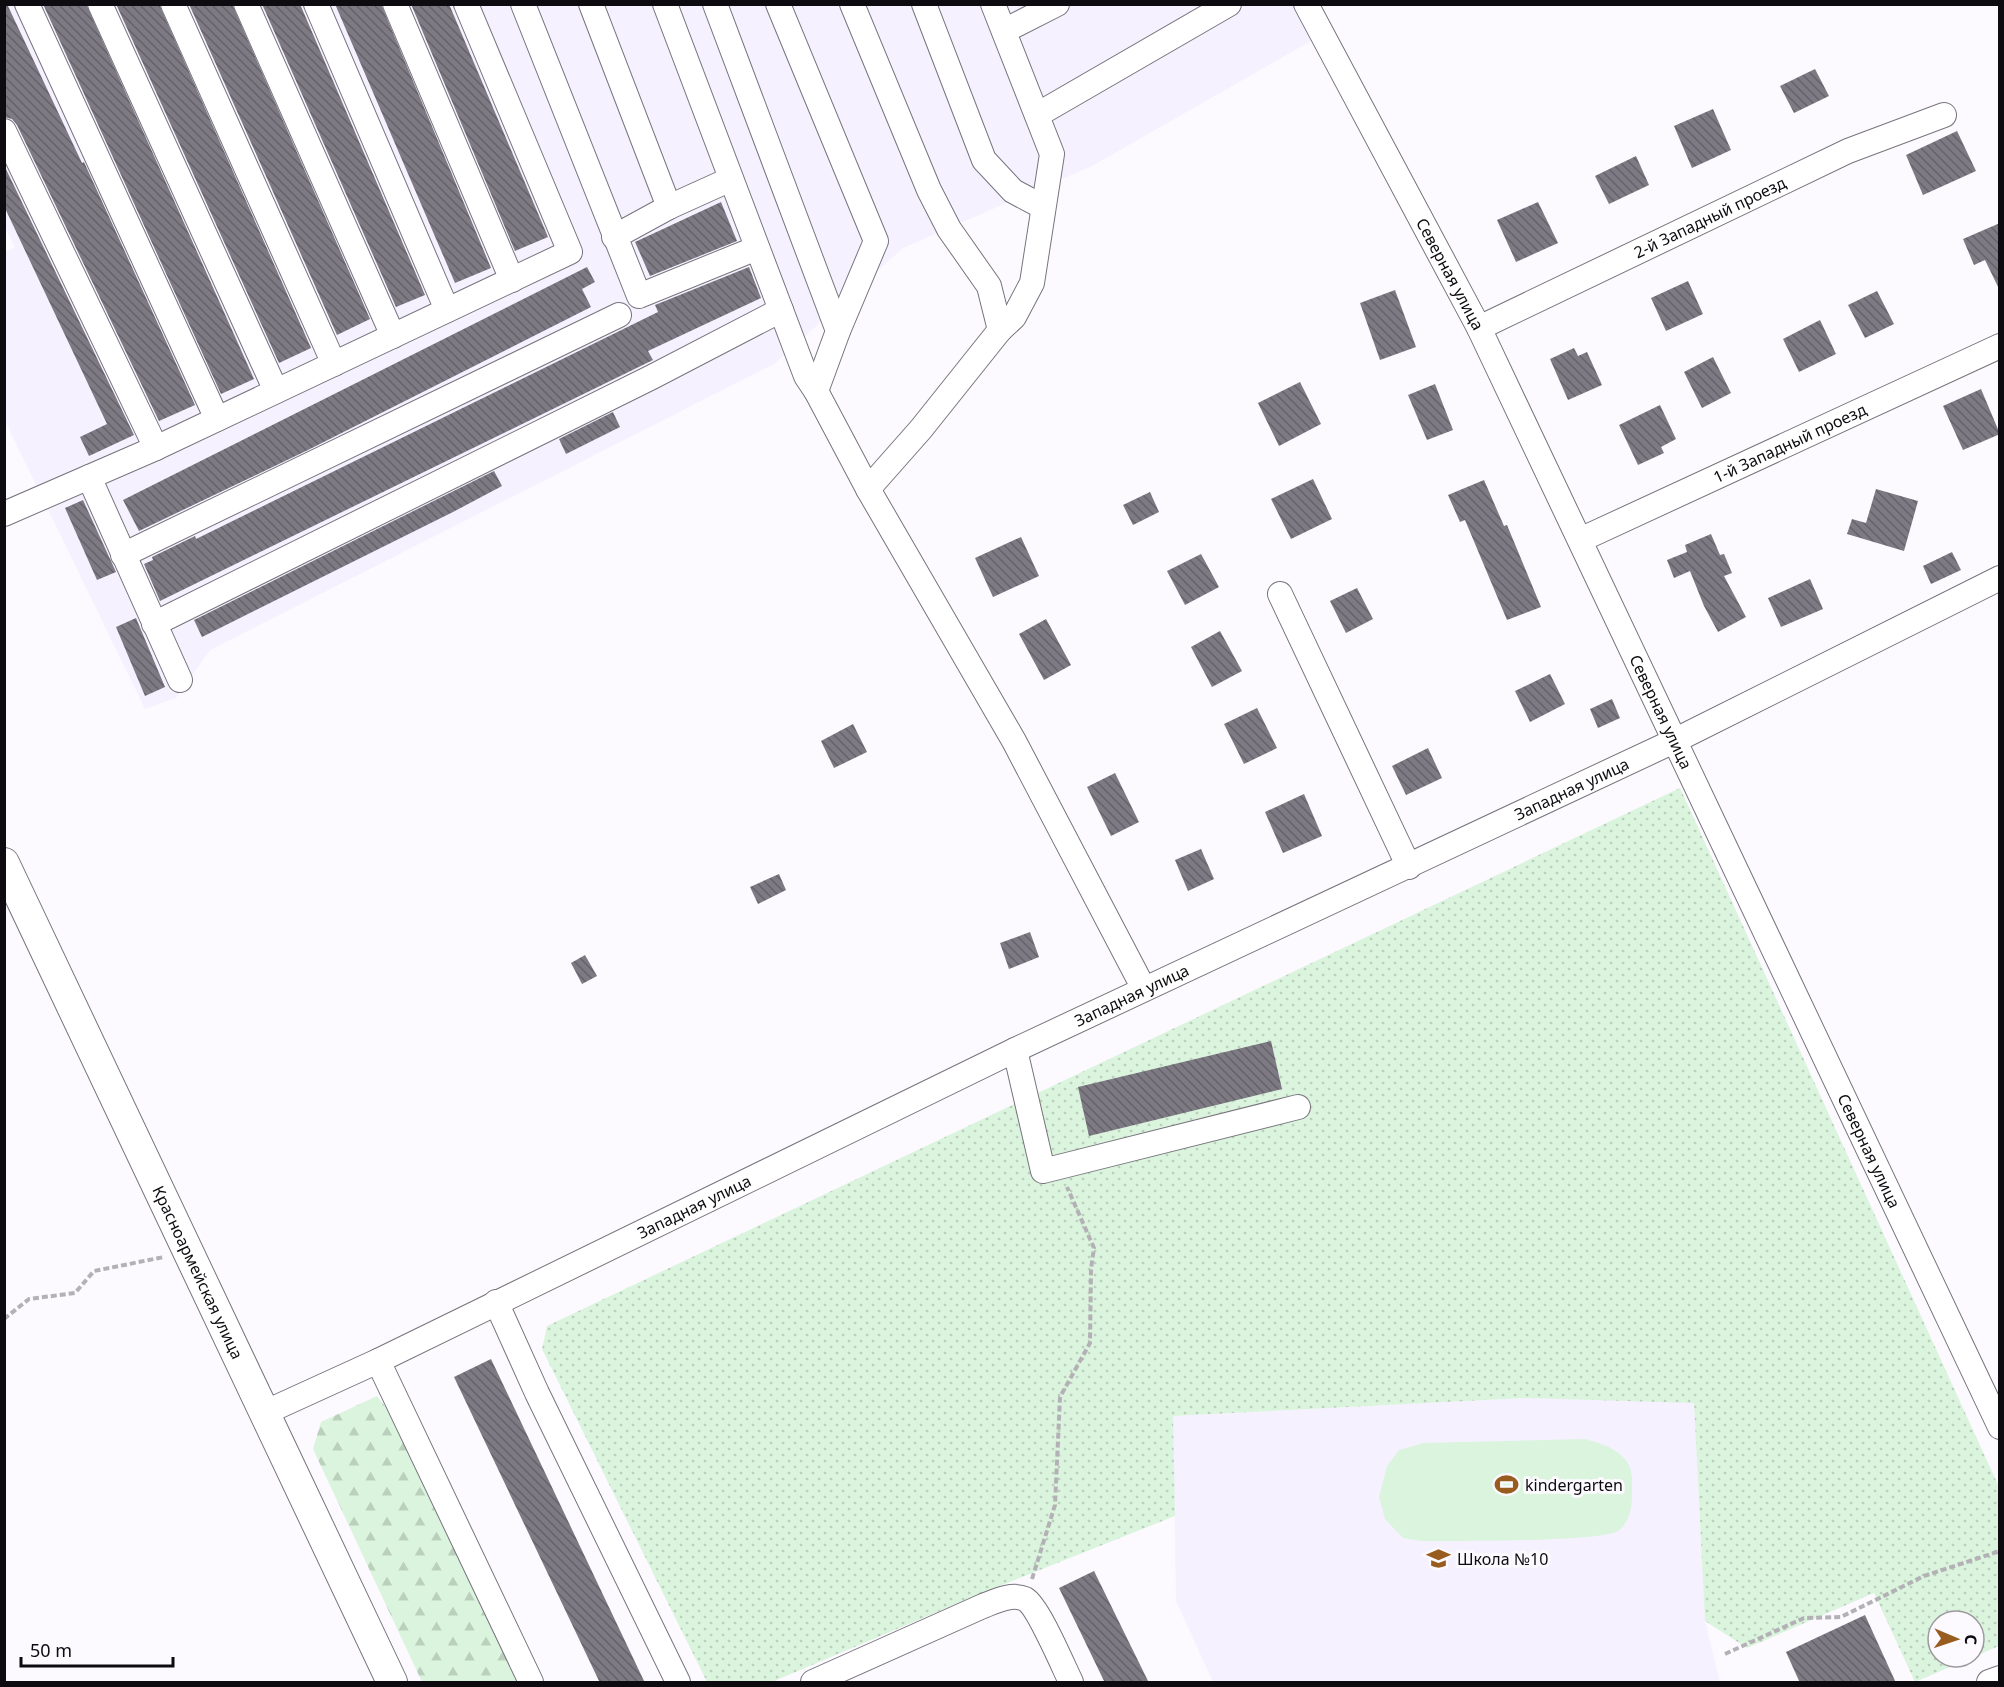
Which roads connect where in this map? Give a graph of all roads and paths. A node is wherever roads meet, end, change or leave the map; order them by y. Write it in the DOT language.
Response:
graph roads {
  1 [pos="27,4"];
  2 [pos="100,4"];
  3 [pos="173,4"];
  4 [pos="246,4"];
  5 [pos="316,4"];
  6 [pos="395,4"];
  7 [pos="466,4"];
  8 [pos="523,4"];
  9 [pos="591,4"];
  10 [pos="665,4"];
  11 [pos="715,4"];
  12 [pos="778,4"];
  13 [pos="852,4"];
  14 [pos="924,4"];
  15 [pos="993,4"];
  16 [pos="1057,4"];
  17 [pos="1229,4"];
  18 [pos="1306,4"];
  19 [pos="1004,31"];
  20 [pos="1036,115"];
  21 [pos="1944,115"];
  22 [pos="4,131"];
  23 [pos="731,179"];
  24 [pos="669,207"];
  25 [pos="1043,207"];
  26 [pos="614,237"];
  27 [pos="757,248"];
  28 [pos="512,280"];
  29 [pos="447,310"];
  30 [pos="781,310"];
  31 [pos="619,315"];
  32 [pos="1479,328"];
  33 [pos="1000,330"];
  34 [pos="838,331"];
  35 [pos="393,336"];
  36 [pos="2000,346"];
  37 [pos="334,363"];
  38 [pos="811,384"];
  39 [pos="276,391"];
  40 [pos="217,419"];
  41 [pos="156,448"];
  42 [pos="89,477"];
  43 [pos="868,489"];
  44 [pos="4,514"];
  45 [pos="1580,540"];
  46 [pos="123,555"];
  47 [pos="2000,578"];
  48 [pos="1280,594"];
  49 [pos="154,624"];
  50 [pos="180,680"];
  51 [pos="1674,741"];
  52 [pos="4,863"];
  53 [pos="1409,867"];
  54 [pos="1144,989"];
  55 [pos="1015,1050"];
  56 [pos="1298,1107"];
  57 [pos="1058,1167"];
  58 [pos="188,1252"];
  59 [pos="496,1302"];
  60 [pos="4,1319"];
  61 [pos="378,1361"];
  62 [pos="264,1413"];
  63 [pos="2000,1427"];
  64 [pos="2000,1551"];
  65 [pos="1026,1600"];
  66 [pos="1725,1654"];
  67 [pos="2000,1678"];
  68 [pos="392,1683"];
  69 [pos="531,1683"];
  70 [pos="678,1683"];
  71 [pos="813,1683"];
  72 [pos="1071,1683"];
  73 [pos="1989,1683"];
  1 -- 40 [label="street"];
  2 -- 39 [label="street"];
  3 -- 37 [label="street"];
  4 -- 35 [label="street"];
  5 -- 29 [label="street"];
  6 -- 28 [label="street"];
  7 -- 28 [label="street"];
  8 -- 26 [label="street"];
  9 -- 24 [label="street"];
  10 -- 23 [label="street"];
  11 -- 34 [label="street"];
  12 -- 34 [label="street"];
  13 -- 33 [label="street"];
  14 -- 25 [label="street"];
  15 -- 19 [label="street"];
  16 -- 19 [label="street"];
  17 -- 20 [label="street"];
  18 -- 32 [label="street, Северная улица"];
  19 -- 20 [label="street"];
  20 -- 25 [label="street"];
  21 -- 32 [label="street, 2-й Западный проезд"];
  22 -- 41 [label="street"];
  23 -- 24 [label="street"];
  23 -- 27 [label="street"];
  24 -- 26 [label="street"];
  25 -- 33 [label="street"];
  26 -- 27 [label="street"];
  27 -- 30 [label="street"];
  28 -- 29 [label="street"];
  29 -- 35 [label="street"];
  30 -- 38 [label="street"];
  30 -- 49 [label="street"];
  31 -- 46 [label="street"];
  32 -- 45 [label="street, Северная улица"];
  33 -- 43 [label="street"];
  34 -- 38 [label="street"];
  35 -- 37 [label="street"];
  36 -- 45 [label="street, 1-й Западный проезд"];
  37 -- 39 [label="street"];
  38 -- 43 [label="street"];
  39 -- 40 [label="street"];
  40 -- 41 [label="street"];
  41 -- 42 [label="street"];
  42 -- 44 [label="street"];
  42 -- 46 [label="street"];
  43 -- 54 [label="street"];
  45 -- 51 [label="street, Северная улица"];
  46 -- 49 [label="street"];
  47 -- 51 [label="street, Западная улица"];
  48 -- 53 [label="street"];
  49 -- 50 [label="street"];
  51 -- 53 [label="street, Западная улица"];
  51 -- 63 [label="street, Северная улица"];
  52 -- 58 [label="main road, Красноармейская улица"];
  53 -- 54 [label="street, Западная улица"];
  54 -- 55 [label="street, Западная улица"];
  55 -- 57 [label="street"];
  55 -- 59 [label="street, Западная улица"];
  56 -- 57 [label="street"];
  57 -- 65 [label="path"];
  58 -- 60 [label="path"];
  58 -- 62 [label="main road, Красноармейская улица"];
  59 -- 61 [label="street, Западная улица"];
  59 -- 70 [label="street"];
  61 -- 62 [label="street, Западная улица"];
  61 -- 69 [label="street"];
  62 -- 68 [label="main road, Красноармейская улица"];
  64 -- 66 [label="path"];
  65 -- 71 [label="street"];
  65 -- 72 [label="street"];
  67 -- 73 [label="street"];
}
